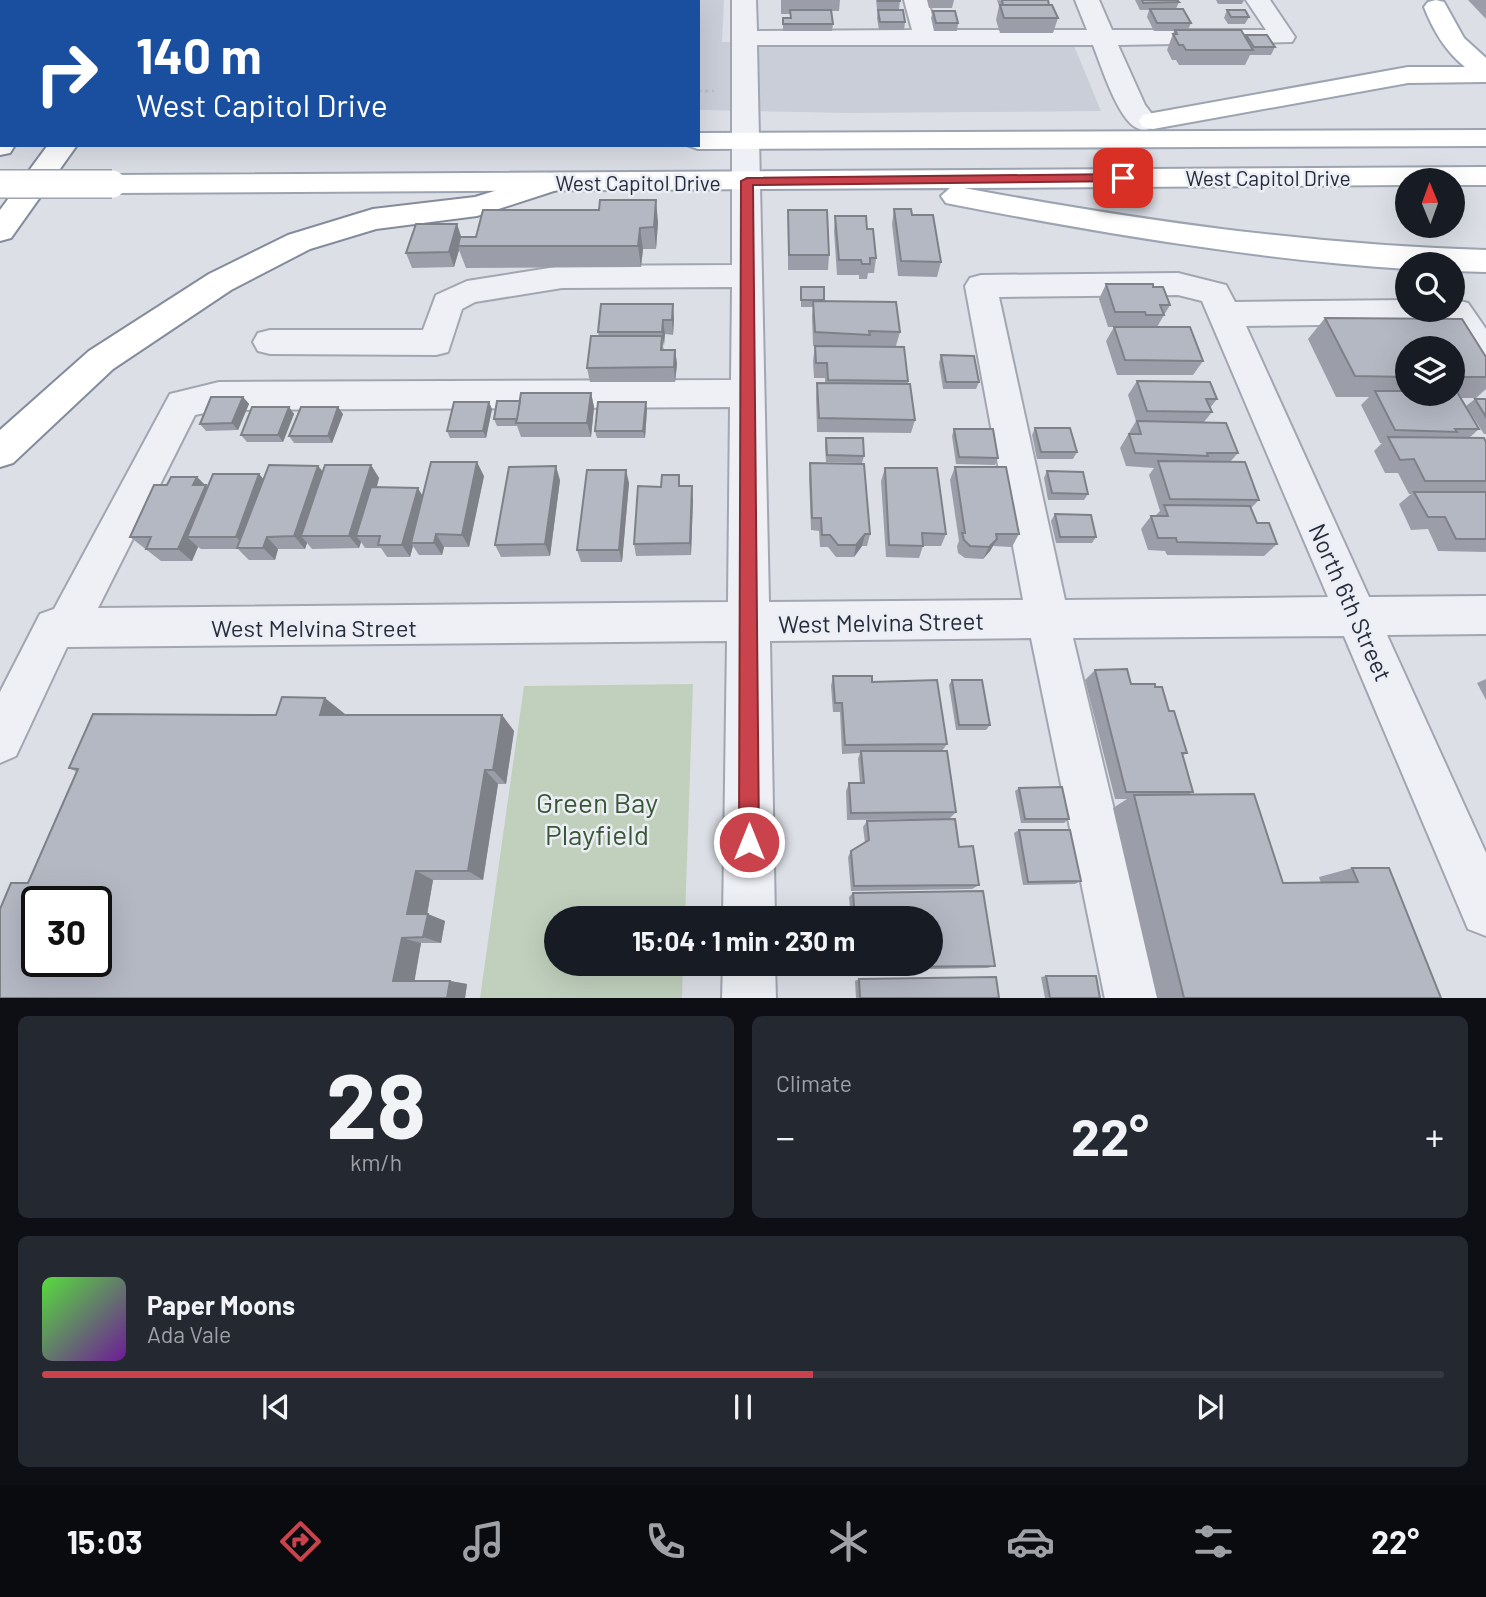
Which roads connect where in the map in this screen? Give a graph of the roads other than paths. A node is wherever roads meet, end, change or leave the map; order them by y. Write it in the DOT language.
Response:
graph roads {
  1 [pos="744,0"];
  2 [pos="916,0"];
  3 [pos="1087,0"];
  4 [pos="1258,0"];
  5 [pos="1433,4"];
  6 [pos="745,38"];
  7 [pos="926,38"];
  8 [pos="1104,38"];
  9 [pos="1486,43"];
  10 [pos="1417,54"];
  11 [pos="1486,69"];
  12 [pos="1486,75"];
  13 [pos="1144,122"];
  14 [pos="1486,138"];
  15 [pos="1044,139"];
  16 [pos="700,141"];
  17 [pos="747,141"];
  18 [pos="62,147"];
  19 [pos="1486,176"];
  20 [pos="872,180"];
  21 [pos="747,181"];
  22 [pos="550,183"];
  23 [pos="0,184"];
  24 [pos="0,231"];
  25 [pos="1486,261"];
  26 [pos="748,276"];
  27 [pos="1220,304"];
  28 [pos="270,342"];
  29 [pos="1486,355"];
  30 [pos="748,393"];
  31 [pos="0,452"];
  32 [pos="1486,615"];
  33 [pos="1358,618"];
  34 [pos="1048,620"];
  35 [pos="749,623"];
  36 [pos="66,628"];
  37 [pos="0,740"];
  38 [pos="749,906"];
  39 [pos="1486,911"];
  40 [pos="749,976"];
  41 [pos="749,998"];
  42 [pos="1132,998"];
  1 -- 6 [label="street"];
  2 -- 7 [label="street"];
  3 -- 8 [label="street"];
  4 -- 8 [label="street"];
  5 -- 9 [label="main road"];
  5 -- 10 [label="main road"];
  5 -- 11 [label="main road"];
  6 -- 7 [label="street"];
  6 -- 17 [label="street"];
  7 -- 8 [label="street"];
  8 -- 13 [label="street"];
  10 -- 12 [label="main road"];
  10 -- 13 [label="main road"];
  13 -- 15 [label="main road"];
  14 -- 15 [label="main road, West Capitol Drive"];
  15 -- 17 [label="main road, West Capitol Drive"];
  16 -- 17 [label="main road, West Capitol Drive"];
  17 -- 21 [label="street"];
  18 -- 24 [label="main road"];
  19 -- 20 [label="main road, West Capitol Drive"];
  20 -- 21 [label="main road, West Capitol Drive"];
  20 -- 25 [label="main road"];
  21 -- 22 [label="main road, West Capitol Drive"];
  21 -- 26 [label="street"];
  22 -- 23 [label="main road, West Capitol Drive, bridge"];
  22 -- 31 [label="main road"];
  26 -- 28 [label="street"];
  26 -- 30 [label="street"];
  27 -- 29 [label="street"];
  27 -- 33 [label="street, North 6th Street"];
  27 -- 34 [label="street"];
  30 -- 35 [label="street"];
  30 -- 36 [label="street"];
  32 -- 33 [label="street, West Melvina Street"];
  33 -- 34 [label="street, West Melvina Street"];
  33 -- 39 [label="street, North 6th Street"];
  34 -- 35 [label="street, West Melvina Street"];
  34 -- 42 [label="street"];
  35 -- 36 [label="street, West Melvina Street"];
  35 -- 38 [label="street"];
  36 -- 37 [label="street"];
  40 -- 41 [label="street"];
}
